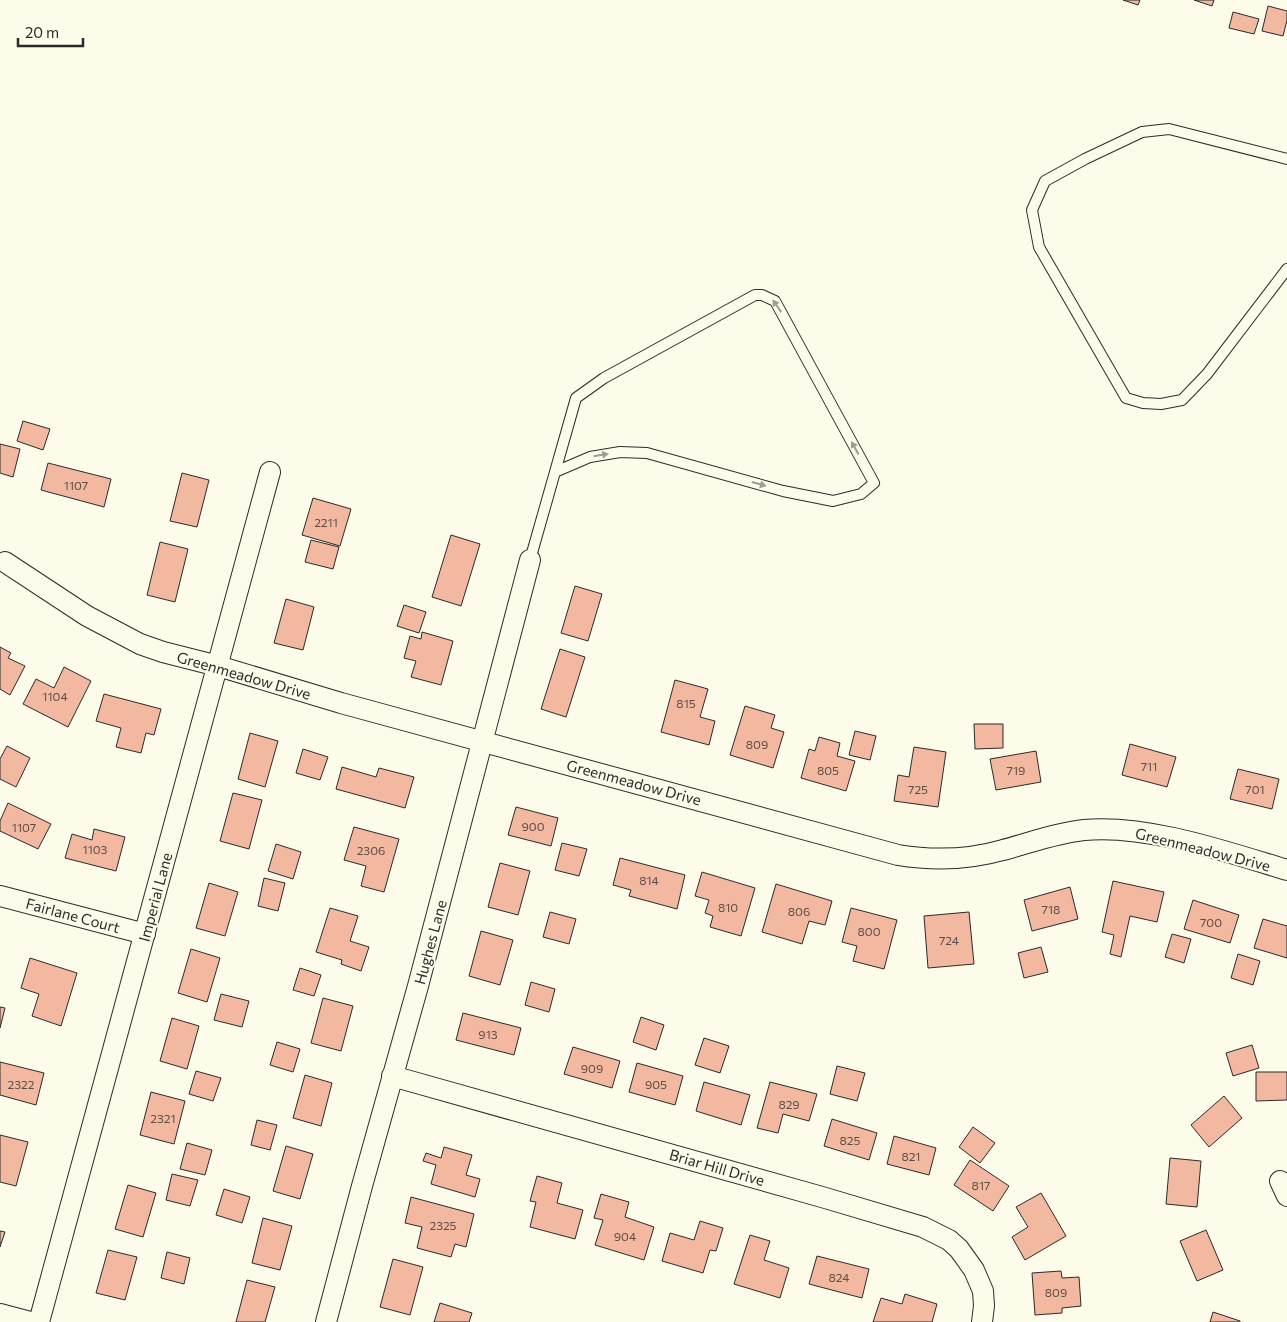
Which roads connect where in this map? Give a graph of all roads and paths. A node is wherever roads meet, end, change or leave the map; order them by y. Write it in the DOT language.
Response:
graph roads {
  1 [pos="1287,159"];
  2 [pos="1287,269"];
  3 [pos="270,472"];
  4 [pos="555,472"];
  5 [pos="530,560"];
  6 [pos="5,562"];
  7 [pos="218,666"];
  8 [pos="484,741"];
  9 [pos="1287,870"];
  10 [pos="0,896"];
  11 [pos="145,934"];
  12 [pos="392,1076"];
  13 [pos="0,1314"];
  14 [pos="30,1322"];
  15 [pos="39,1322"];
  16 [pos="326,1322"];
  17 [pos="982,1322"];
  1 -- 2 [label="lane"];
  3 -- 7 [label="street, Imperial Lane"];
  4 -- 4 [label="lane, one-way"];
  4 -- 5 [label="lane"];
  5 -- 8 [label="street, Hughes Lane"];
  6 -- 7 [label="street, Greenmeadow Drive"];
  7 -- 8 [label="street, Greenmeadow Drive"];
  7 -- 11 [label="street, Imperial Lane"];
  8 -- 9 [label="street, Greenmeadow Drive"];
  8 -- 12 [label="street, Hughes Lane"];
  10 -- 11 [label="street, Fairlane Court"];
  11 -- 15 [label="street, Imperial Lane"];
  12 -- 16 [label="street, Hughes Lane"];
  12 -- 17 [label="street, Briar Hill Drive"];
  13 -- 14 [label="street"];
}
